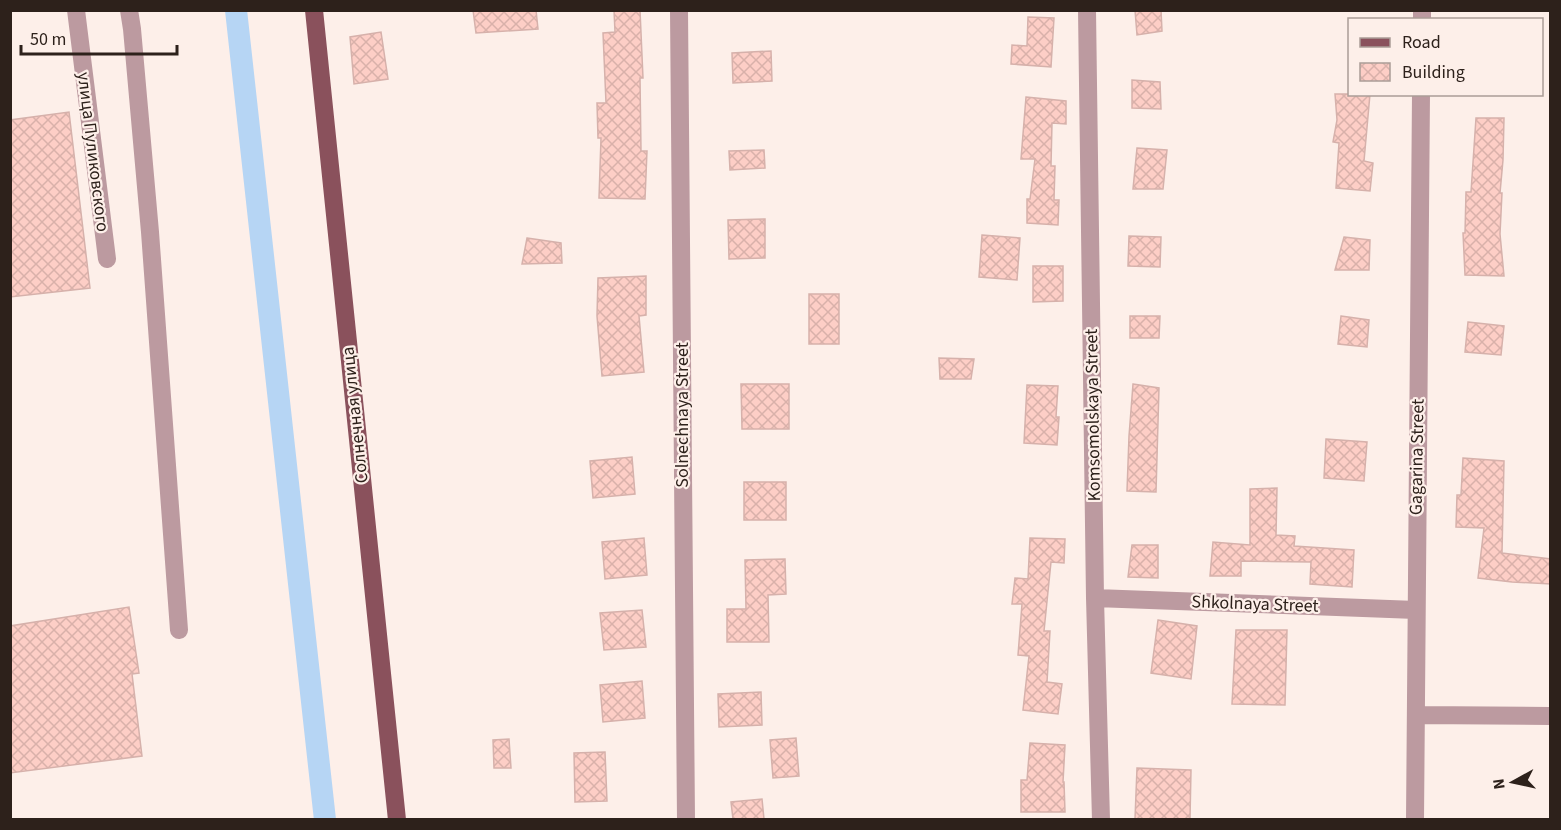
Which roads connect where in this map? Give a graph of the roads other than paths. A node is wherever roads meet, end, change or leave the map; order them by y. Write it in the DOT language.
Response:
graph roads {
  1 [pos="76,10"];
  2 [pos="129,10"];
  3 [pos="314,10"];
  4 [pos="679,10"];
  5 [pos="1087,10"];
  6 [pos="1421,96"];
  7 [pos="106,259"];
  8 [pos="1095,598"];
  9 [pos="1416,610"];
  10 [pos="179,630"];
  11 [pos="1416,715"];
  12 [pos="1551,717"];
  13 [pos="397,819"];
  14 [pos="686,819"];
  15 [pos="1101,819"];
  16 [pos="1415,819"];
  1 -- 7 [label="street, улица Пуликовского"];
  2 -- 10 [label="street"];
  3 -- 13 [label="main road, Солнечная улица"];
  4 -- 14 [label="street, Solnechnaya Street"];
  5 -- 8 [label="street, Komsomolskaya Street"];
  6 -- 9 [label="street, Gagarina Street"];
  8 -- 9 [label="street, Shkolnaya Street"];
  8 -- 15 [label="street, Komsomolskaya Street"];
  9 -- 11 [label="street, Gagarina Street"];
  11 -- 12 [label="street"];
  11 -- 16 [label="street, Gagarina Street"];
}
